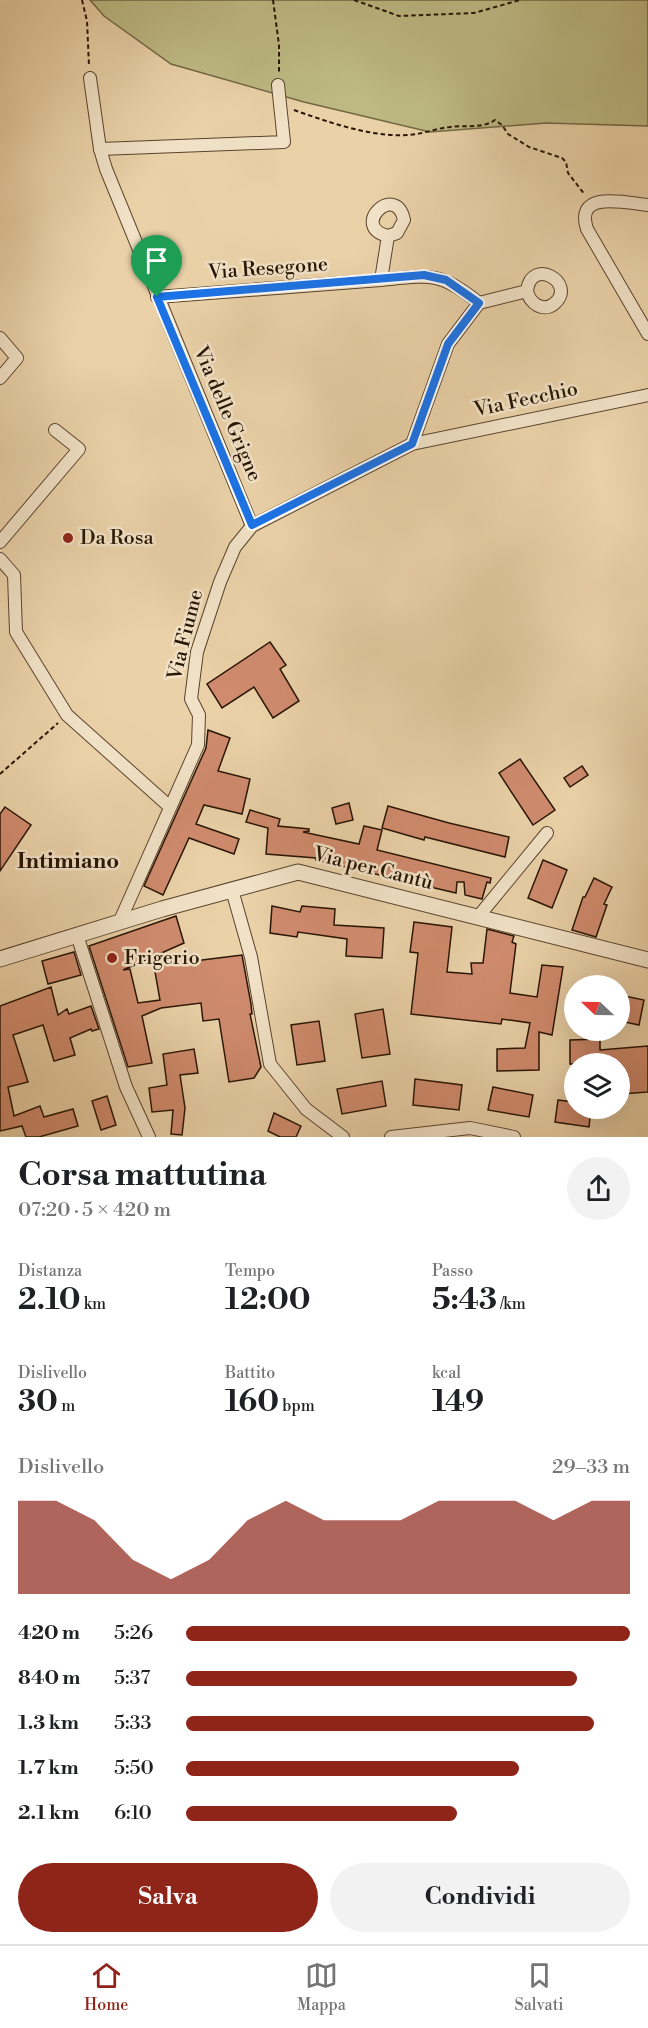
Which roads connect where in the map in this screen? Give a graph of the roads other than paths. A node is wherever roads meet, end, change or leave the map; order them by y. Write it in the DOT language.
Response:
graph roads {
  1 [pos="90,78"];
  2 [pos="278,86"];
  3 [pos="100,149"];
  4 [pos="648,205"];
  5 [pos="387,236"];
  6 [pos="381,280"];
  7 [pos="527,291"];
  8 [pos="157,297"];
  9 [pos="479,303"];
  10 [pos="648,334"];
  11 [pos="0,338"];
  12 [pos="0,378"];
  13 [pos="648,395"];
  14 [pos="55,430"];
  15 [pos="412,444"];
  16 [pos="252,525"];
  17 [pos="0,542"];
  18 [pos="0,560"];
  19 [pos="170,807"];
  20 [pos="547,833"];
  21 [pos="232,890"];
  22 [pos="478,917"];
  23 [pos="119,923"];
  24 [pos="77,935"];
  25 [pos="0,959"];
  26 [pos="648,960"];
  27 [pos="149,1137"];
  28 [pos="343,1137"];
  29 [pos="391,1137"];
  30 [pos="514,1137"];
  1 -- 3 [label="street, Via delle Grigne"];
  2 -- 3 [label="street"];
  3 -- 8 [label="street, Via delle Grigne"];
  4 -- 10 [label="street"];
  5 -- 6 [label="street"];
  6 -- 8 [label="street, Via Resegone"];
  6 -- 9 [label="street, Via Resegone"];
  7 -- 9 [label="street"];
  8 -- 16 [label="street, Via delle Grigne"];
  9 -- 15 [label="street"];
  11 -- 12 [label="street"];
  13 -- 15 [label="street, Via Fecchio"];
  14 -- 17 [label="street"];
  15 -- 16 [label="street, Via Fiume"];
  16 -- 19 [label="street, Via Fiume"];
  18 -- 19 [label="street"];
  19 -- 23 [label="street, Via Fiume"];
  20 -- 22 [label="street"];
  21 -- 22 [label="street, Via per Cantù"];
  21 -- 23 [label="street, Via per Cantù"];
  21 -- 28 [label="street"];
  22 -- 26 [label="street, Via per Cantù"];
  23 -- 24 [label="street, Via per Cantù"];
  24 -- 25 [label="street, Via per Cantù"];
  24 -- 27 [label="street"];
  29 -- 30 [label="street"];
}
